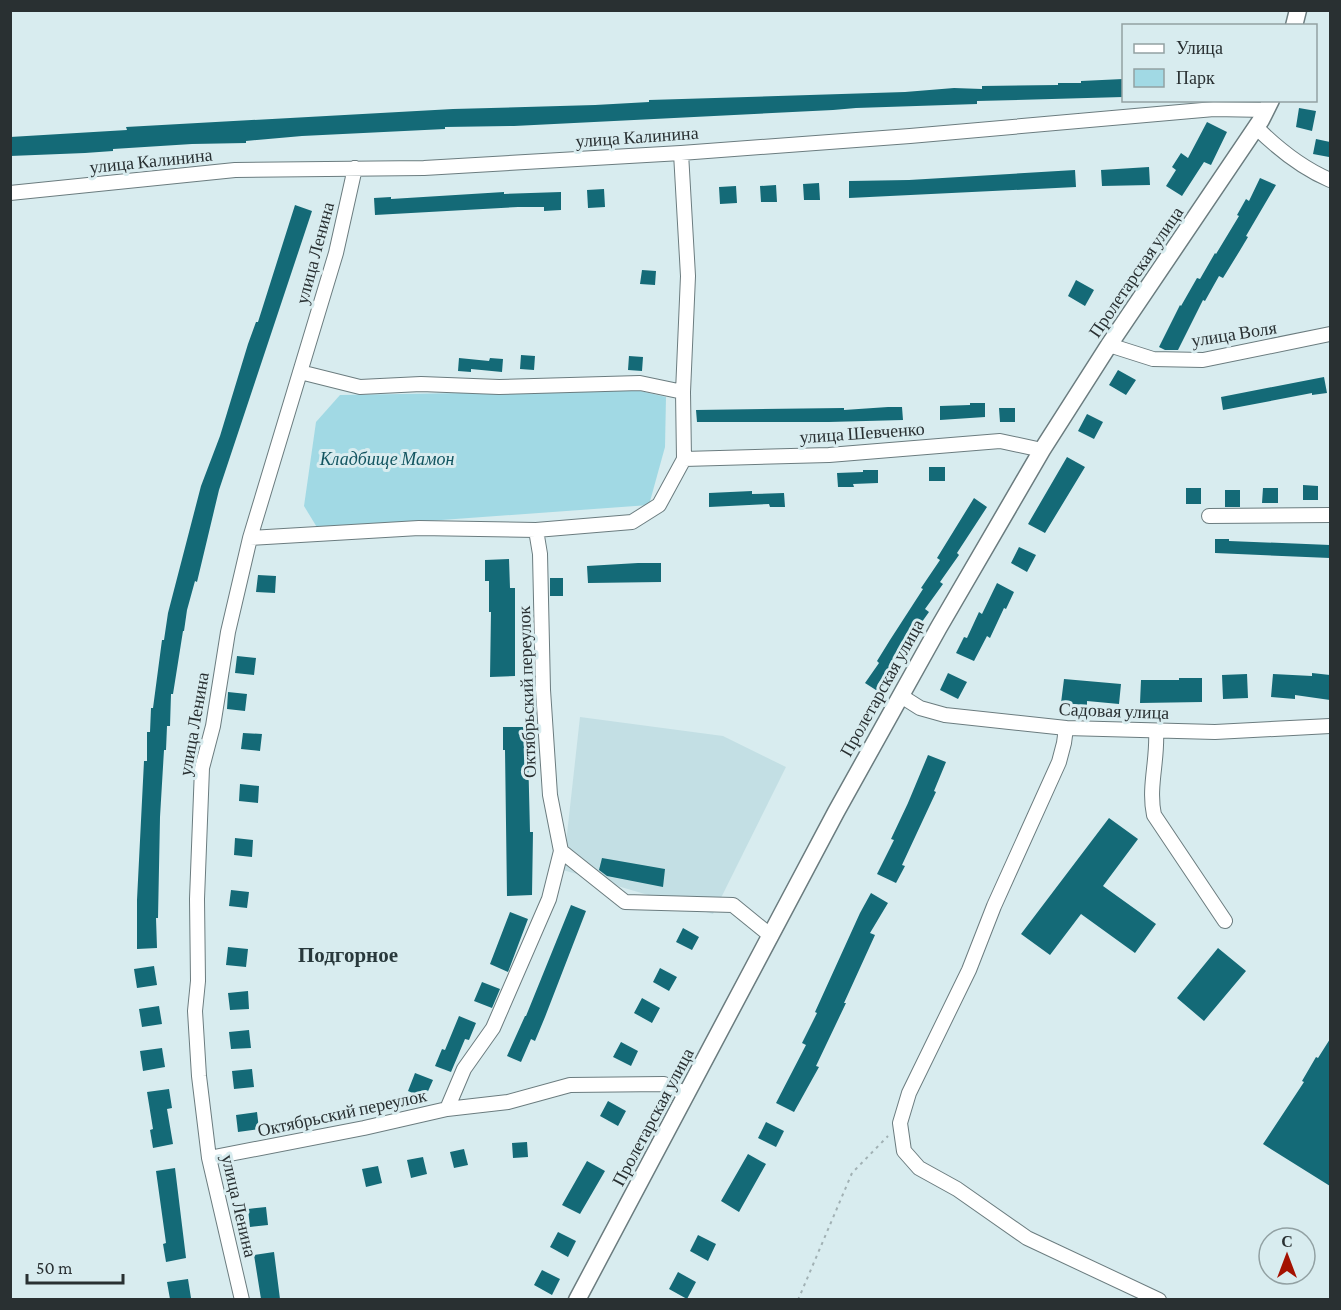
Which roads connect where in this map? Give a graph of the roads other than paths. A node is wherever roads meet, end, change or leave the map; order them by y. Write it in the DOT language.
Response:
graph roads {
  1 [pos="1263,114"];
  2 [pos="681,153"];
  3 [pos="355,168"];
  4 [pos="1330,180"];
  5 [pos="10,193"];
  6 [pos="1330,334"];
  7 [pos="1109,345"];
  8 [pos="300,372"];
  9 [pos="683,392"];
  10 [pos="1042,450"];
  11 [pos="684,459"];
  12 [pos="1330,515"];
  13 [pos="1209,516"];
  14 [pos="536,530"];
  15 [pos="250,538"];
  16 [pos="901,696"];
  17 [pos="1330,726"];
  18 [pos="1066,728"];
  19 [pos="1156,731"];
  20 [pos="561,851"];
  21 [pos="1225,921"];
  22 [pos="771,936"];
  23 [pos="687,1094"];
  24 [pos="447,1109"];
  25 [pos="209,1158"];
  26 [pos="242,1299"];
  27 [pos="577,1299"];
  28 [pos="1159,1299"];
  1 -- 2 [label="street, улица Калинина"];
  1 -- 4 [label="street"];
  1 -- 7 [label="street, Пролетарская улица"];
  2 -- 3 [label="street, улица Калинина"];
  2 -- 9 [label="street"];
  3 -- 5 [label="street, улица Калинина"];
  3 -- 8 [label="street, улица Ленина"];
  6 -- 7 [label="street, улица Воля"];
  7 -- 10 [label="street, Пролетарская улица"];
  8 -- 9 [label="street"];
  8 -- 15 [label="street, улица Ленина"];
  9 -- 11 [label="street"];
  10 -- 11 [label="street, улица Шевченко"];
  10 -- 16 [label="street, Пролетарская улица"];
  11 -- 14 [label="street"];
  12 -- 13 [label="street"];
  14 -- 15 [label="street"];
  14 -- 20 [label="street, Октябрьский переулок"];
  15 -- 25 [label="street, улица Ленина"];
  16 -- 18 [label="street, Садовая улица"];
  16 -- 22 [label="street, Пролетарская улица"];
  17 -- 19 [label="street, Садовая улица"];
  18 -- 19 [label="street, Садовая улица"];
  18 -- 28 [label="street"];
  19 -- 21 [label="street"];
  20 -- 22 [label="street"];
  20 -- 24 [label="street, Октябрьский переулок"];
  22 -- 23 [label="street, Пролетарская улица"];
  23 -- 24 [label="street, Октябрьский переулок"];
  23 -- 27 [label="street, Пролетарская улица"];
  24 -- 25 [label="street, Октябрьский переулок"];
  25 -- 26 [label="street, улица Ленина"];
}
